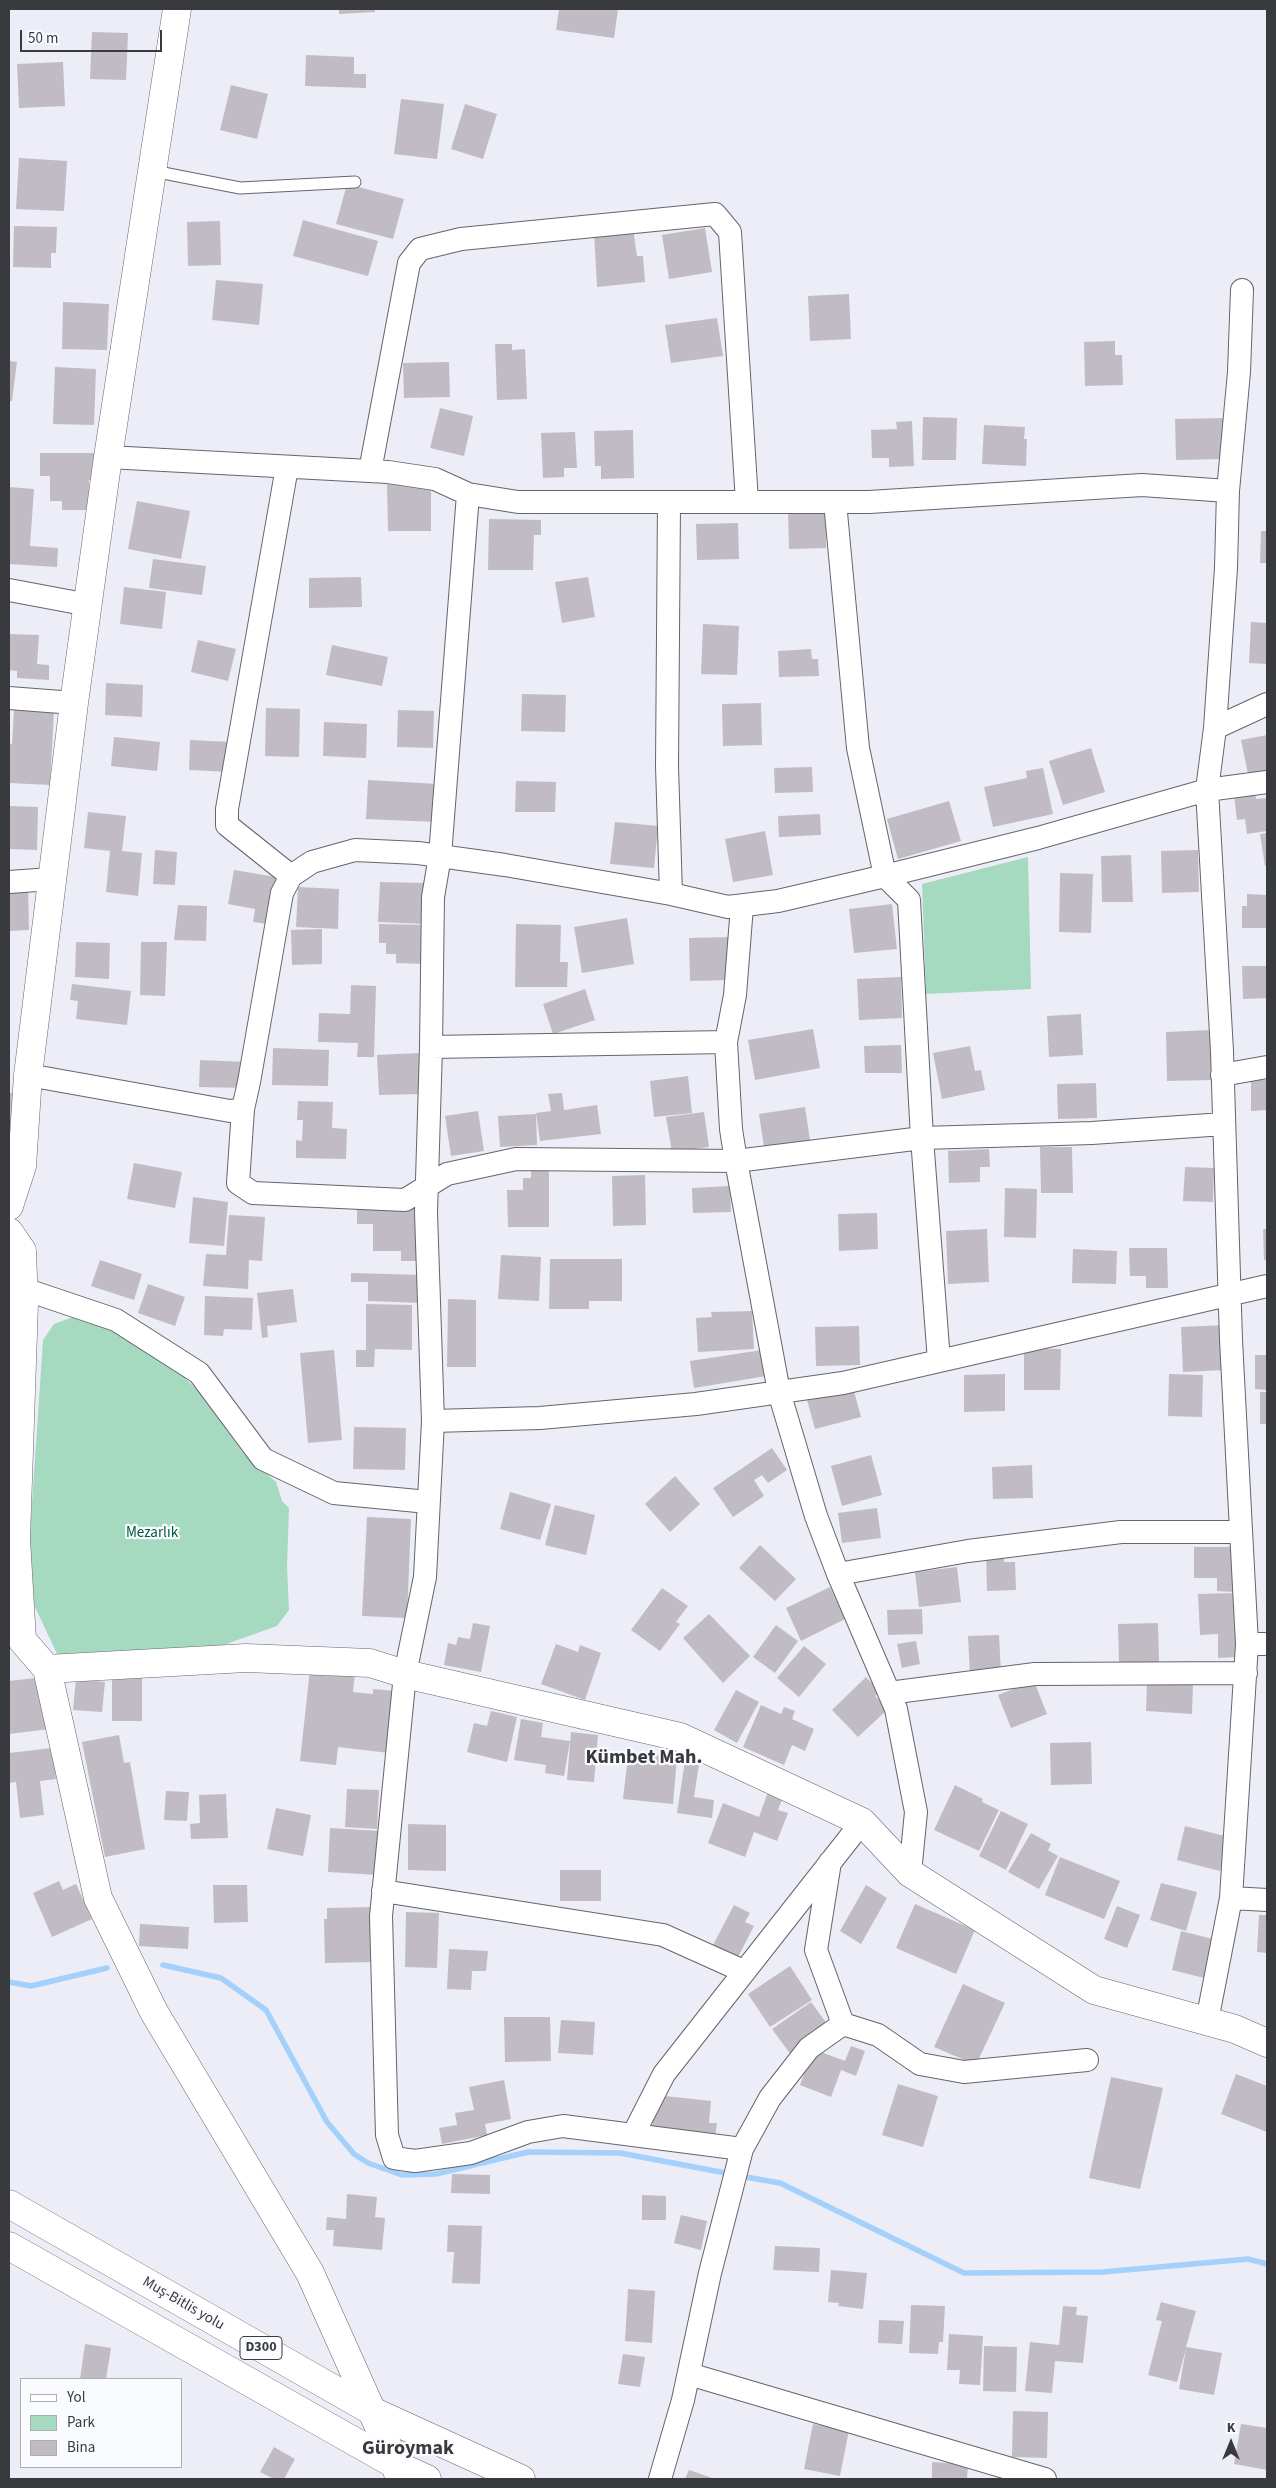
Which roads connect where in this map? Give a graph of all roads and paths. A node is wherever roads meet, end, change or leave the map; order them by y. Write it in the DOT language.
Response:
graph roads {
  1 [pos="177,9"];
  2 [pos="152,171"];
  3 [pos="355,182"];
  4 [pos="1242,290"];
  5 [pos="108,456"];
  6 [pos="287,467"];
  7 [pos="370,471"];
  8 [pos="1228,491"];
  9 [pos="468,494"];
  10 [pos="669,502"];
  11 [pos="747,502"];
  12 [pos="835,502"];
  13 [pos="9,590"];
  14 [pos="89,605"];
  15 [pos="9,698"];
  16 [pos="74,703"];
  17 [pos="1267,704"];
  18 [pos="1215,728"];
  19 [pos="1267,782"];
  20 [pos="1207,790"];
  21 [pos="440,856"];
  22 [pos="291,876"];
  23 [pos="885,876"];
  24 [pos="51,880"];
  25 [pos="9,882"];
  26 [pos="671,894"];
  27 [pos="742,906"];
  28 [pos="726,1042"];
  29 [pos="432,1048"];
  30 [pos="1267,1067"];
  31 [pos="28,1075"];
  32 [pos="1222,1075"];
  33 [pos="243,1109"];
  34 [pos="1224,1124"];
  35 [pos="922,1138"];
  36 [pos="736,1161"];
  37 [pos="427,1186"];
  38 [pos="9,1206"];
  39 [pos="9,1232"];
  40 [pos="1267,1286"];
  41 [pos="24,1289"];
  42 [pos="1230,1294"];
  43 [pos="940,1360"];
  44 [pos="779,1392"];
  45 [pos="433,1420"];
  46 [pos="428,1502"];
  47 [pos="1241,1532"];
  48 [pos="838,1574"];
  49 [pos="1257,1644"];
  50 [pos="47,1669"];
  51 [pos="1246,1673"];
  52 [pos="405,1674"];
  53 [pos="889,1693"];
  54 [pos="862,1822"];
  55 [pos="830,1862"];
  56 [pos="910,1873"];
  57 [pos="383,1891"];
  58 [pos="1231,1898"];
  59 [pos="1267,1900"];
  60 [pos="743,1972"];
  61 [pos="1207,2021"];
  62 [pos="843,2024"];
  63 [pos="1267,2043"];
  64 [pos="1087,2060"];
  65 [pos="633,2135"];
  66 [pos="740,2156"];
  67 [pos="9,2204"];
  68 [pos="9,2246"];
  69 [pos="689,2374"];
  70 [pos="372,2411"];
  71 [pos="398,2472"];
  72 [pos="427,2479"];
  73 [pos="521,2479"];
  74 [pos="660,2479"];
  75 [pos="1045,2479"];
  1 -- 2 [label="main road"];
  2 -- 3 [label="lane"];
  2 -- 5 [label="main road"];
  4 -- 8 [label="street"];
  5 -- 6 [label="street"];
  5 -- 14 [label="main road"];
  6 -- 7 [label="street"];
  6 -- 22 [label="street"];
  7 -- 9 [label="street"];
  7 -- 11 [label="street"];
  8 -- 12 [label="street"];
  8 -- 18 [label="street"];
  9 -- 10 [label="street"];
  9 -- 21 [label="street"];
  10 -- 11 [label="street"];
  10 -- 26 [label="street"];
  11 -- 12 [label="street"];
  12 -- 23 [label="street"];
  13 -- 14 [label="street"];
  14 -- 16 [label="main road"];
  15 -- 16 [label="street"];
  16 -- 24 [label="main road"];
  17 -- 18 [label="street"];
  18 -- 20 [label="street"];
  19 -- 20 [label="street"];
  20 -- 23 [label="street"];
  20 -- 32 [label="street"];
  21 -- 22 [label="street"];
  21 -- 26 [label="street"];
  21 -- 29 [label="street"];
  22 -- 33 [label="street"];
  23 -- 27 [label="street"];
  23 -- 35 [label="street"];
  24 -- 25 [label="street"];
  24 -- 31 [label="main road"];
  26 -- 27 [label="street"];
  27 -- 28 [label="street"];
  28 -- 29 [label="street"];
  28 -- 36 [label="street"];
  29 -- 37 [label="street"];
  30 -- 32 [label="street"];
  31 -- 33 [label="street"];
  31 -- 38 [label="main road"];
  32 -- 34 [label="street"];
  33 -- 37 [label="street"];
  34 -- 35 [label="street"];
  34 -- 42 [label="street"];
  35 -- 36 [label="street"];
  35 -- 43 [label="street"];
  36 -- 37 [label="street"];
  36 -- 44 [label="street"];
  37 -- 45 [label="street"];
  39 -- 41 [label="main road"];
  40 -- 42 [label="street"];
  41 -- 46 [label="street"];
  41 -- 50 [label="main road"];
  42 -- 43 [label="street"];
  42 -- 47 [label="street"];
  43 -- 44 [label="street"];
  44 -- 45 [label="street"];
  44 -- 48 [label="street"];
  45 -- 46 [label="street"];
  46 -- 52 [label="street"];
  47 -- 48 [label="street"];
  47 -- 49 [label="street"];
  48 -- 53 [label="street"];
  49 -- 51 [label="street"];
  50 -- 52 [label="main road"];
  50 -- 70 [label="main road"];
  51 -- 53 [label="street"];
  51 -- 58 [label="street"];
  52 -- 54 [label="main road"];
  52 -- 57 [label="street"];
  53 -- 56 [label="street"];
  54 -- 55 [label="street"];
  54 -- 56 [label="main road"];
  55 -- 60 [label="street"];
  55 -- 62 [label="street"];
  56 -- 61 [label="main road"];
  57 -- 60 [label="street"];
  57 -- 65 [label="street"];
  58 -- 59 [label="street"];
  58 -- 61 [label="street"];
  60 -- 65 [label="street"];
  61 -- 63 [label="main road"];
  62 -- 64 [label="street"];
  62 -- 66 [label="street"];
  65 -- 66 [label="street"];
  66 -- 69 [label="street"];
  67 -- 70 [label="main road, Muş-Bitlis yolu / D300"];
  68 -- 71 [label="main road, D300"];
  69 -- 74 [label="street"];
  69 -- 75 [label="street"];
  70 -- 71 [label="main road"];
  70 -- 73 [label="main road, Muş-Bitlis yolu / D300"];
  71 -- 72 [label="main road, D300"];
}
